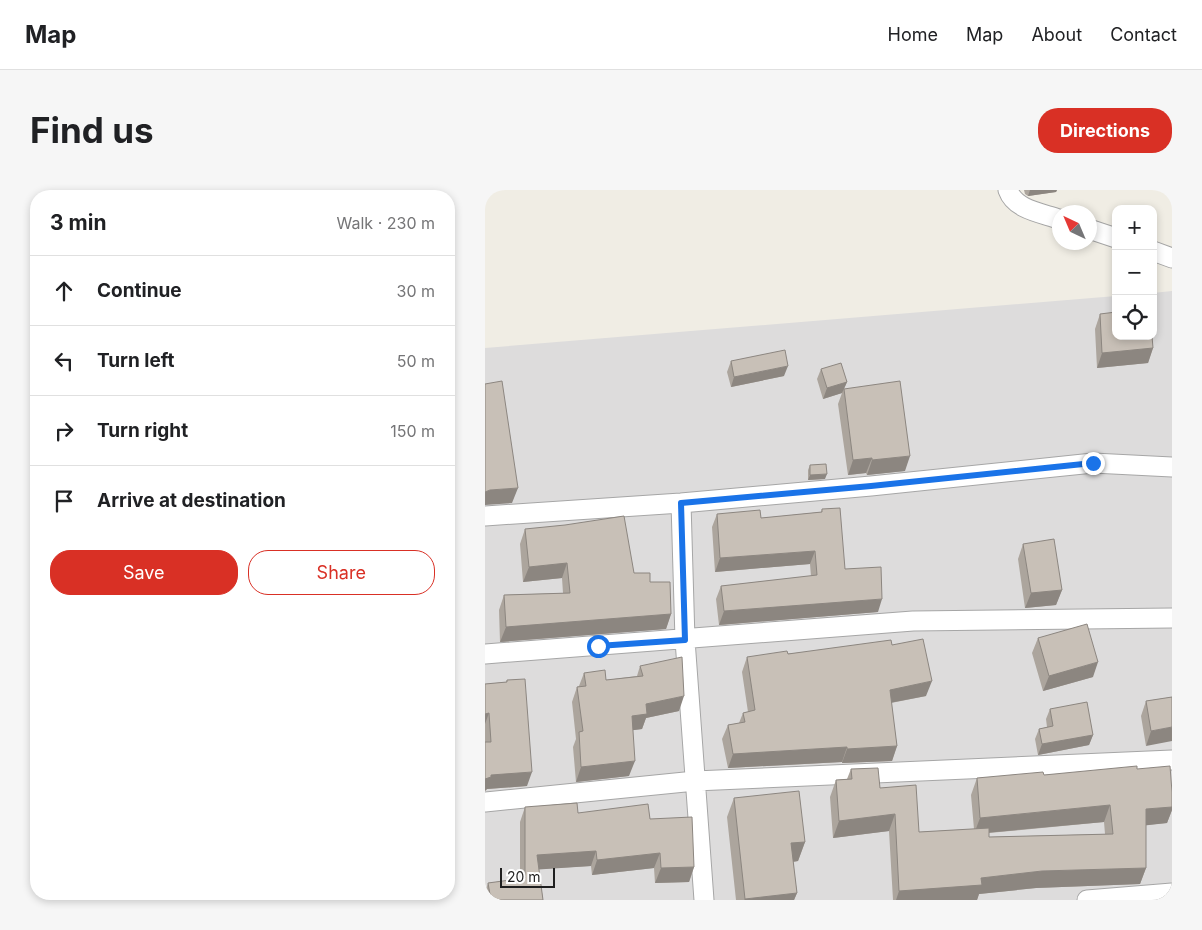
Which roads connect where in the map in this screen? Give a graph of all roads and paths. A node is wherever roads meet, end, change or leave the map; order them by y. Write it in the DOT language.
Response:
graph roads {
  1 [pos="1008,190"];
  2 [pos="1052,217"];
  3 [pos="1097,232"];
  4 [pos="1112,237"];
  5 [pos="1157,252"];
  6 [pos="1172,258"];
  7 [pos="1172,467"];
  8 [pos="681,503"];
  9 [pos="485,516"];
  10 [pos="1172,618"];
  11 [pos="685,640"];
  12 [pos="485,654"];
  13 [pos="1172,760"];
  14 [pos="695,781"];
  15 [pos="485,802"];
  16 [pos="1172,893"];
  17 [pos="704,900"];
  18 [pos="1087,900"];
  1 -- 2 [label="street"];
  3 -- 4 [label="street"];
  5 -- 6 [label="street"];
  7 -- 8 [label="street"];
  8 -- 9 [label="street"];
  8 -- 11 [label="street"];
  10 -- 11 [label="street"];
  11 -- 12 [label="street"];
  11 -- 14 [label="street"];
  13 -- 14 [label="street"];
  14 -- 15 [label="street"];
  14 -- 17 [label="street"];
  16 -- 18 [label="street"];
}
